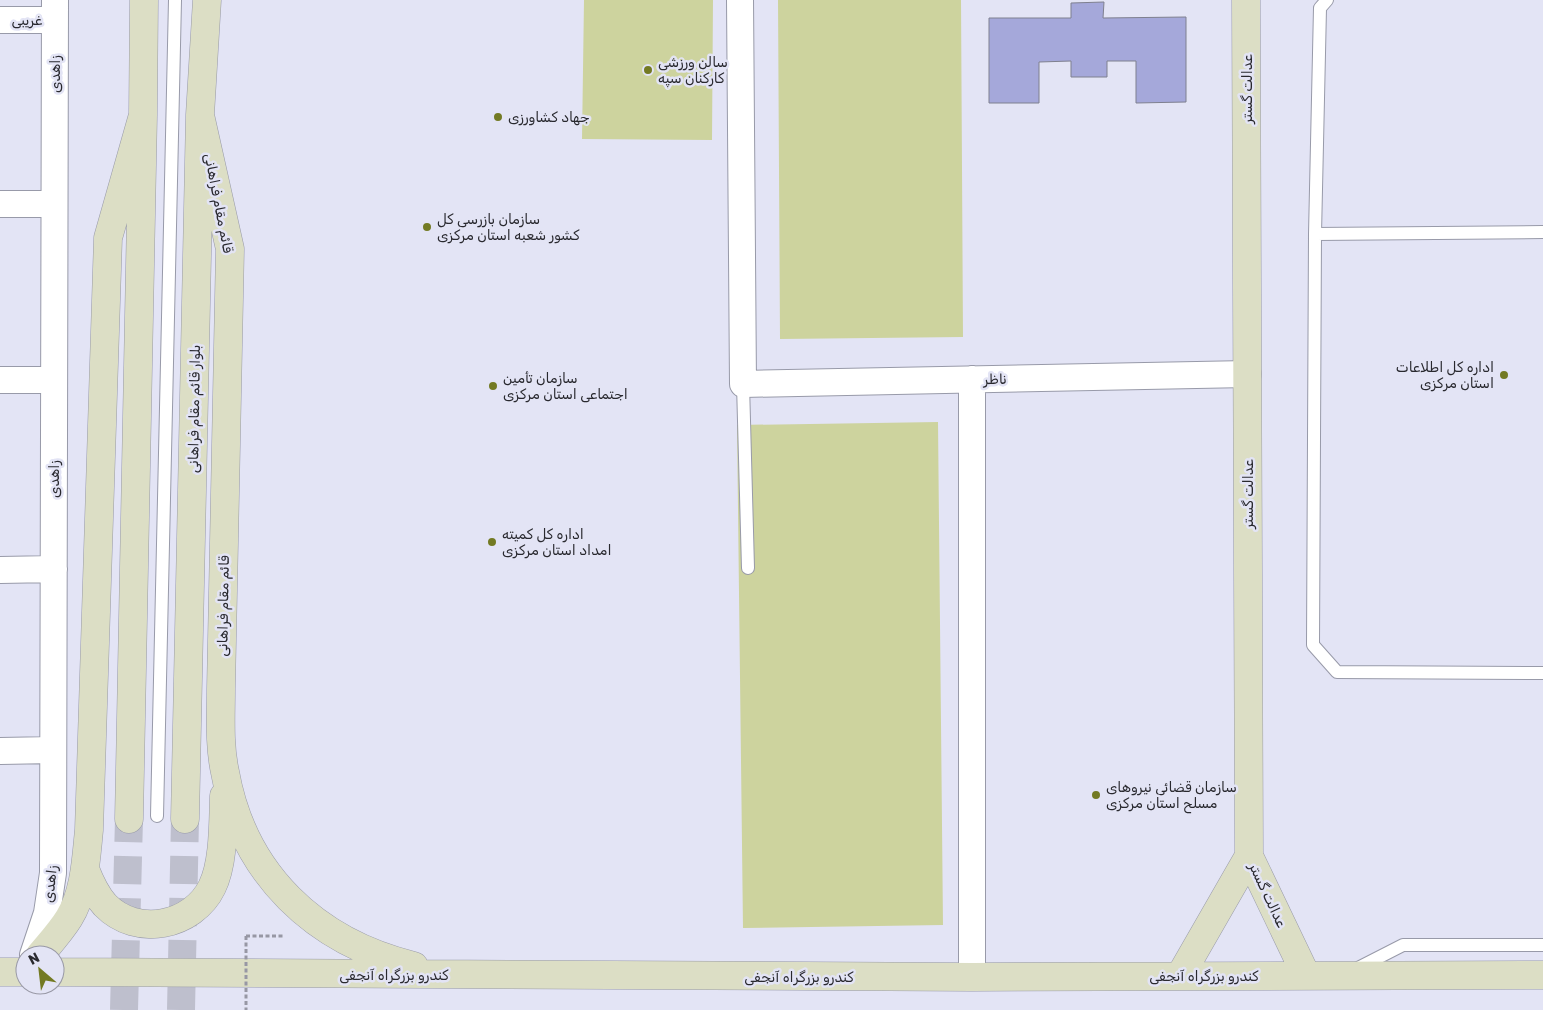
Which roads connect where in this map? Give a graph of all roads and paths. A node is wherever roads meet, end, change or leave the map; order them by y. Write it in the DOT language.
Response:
graph roads {
  1 [pos="144,0"];
  2 [pos="175,0"];
  3 [pos="207,0"];
  4 [pos="740,0"];
  5 [pos="1246,0"];
  6 [pos="1327,0"];
  7 [pos="55,10"];
  8 [pos="0,20"];
  9 [pos="143,115"];
  10 [pos="200,115"];
  11 [pos="0,204"];
  12 [pos="54,204"];
  13 [pos="1543,232"];
  14 [pos="1316,234"];
  15 [pos="1248,374"];
  16 [pos="972,379"];
  17 [pos="0,380"];
  18 [pos="54,380"];
  19 [pos="743,384"];
  20 [pos="748,568"];
  21 [pos="54,569"];
  22 [pos="0,570"];
  23 [pos="1543,673"];
  24 [pos="53,750"];
  25 [pos="0,751"];
  26 [pos="224,771"];
  27 [pos="157,816"];
  28 [pos="129,819"];
  29 [pos="185,819"];
  30 [pos="1249,856"];
  31 [pos="85,869"];
  32 [pos="283,936"];
  33 [pos="36,945"];
  34 [pos="48,945"];
  35 [pos="1543,946"];
  36 [pos="0,972"];
  37 [pos="15,972"];
  38 [pos="65,972"];
  39 [pos="453,975"];
  40 [pos="1306,975"];
  41 [pos="1346,975"];
  42 [pos="1543,975"];
  43 [pos="1180,976"];
  44 [pos="972,977"];
  45 [pos="246,1010"];
  1 -- 9 [label="street"];
  2 -- 27 [label="lane"];
  3 -- 10 [label="street, بلوار قائم مقام فراهانی"];
  4 -- 19 [label="street"];
  5 -- 15 [label="street, عدالت گستر"];
  6 -- 14 [label="lane"];
  7 -- 8 [label="street, غریبی"];
  7 -- 12 [label="street, زاهدی"];
  9 -- 28 [label="street"];
  9 -- 31 [label="street"];
  10 -- 26 [label="street, قائم مقام فراهانی"];
  10 -- 29 [label="street, بلوار قائم مقام فراهانی"];
  11 -- 12 [label="street"];
  12 -- 18 [label="street, زاهدی"];
  13 -- 14 [label="lane"];
  14 -- 23 [label="lane"];
  15 -- 16 [label="street, ناظر"];
  15 -- 30 [label="street, عدالت گستر"];
  16 -- 19 [label="street, ناظر"];
  16 -- 44 [label="street"];
  17 -- 18 [label="street"];
  18 -- 21 [label="street, زاهدی"];
  19 -- 20 [label="lane"];
  21 -- 22 [label="street"];
  21 -- 24 [label="street, زاهدی"];
  24 -- 25 [label="street"];
  24 -- 33 [label="street, زاهدی"];
  26 -- 31 [label="street"];
  26 -- 39 [label="street, قائم مقام فراهانی"];
  30 -- 40 [label="street, عدالت گستر"];
  30 -- 43 [label="street"];
  31 -- 34 [label="street"];
  32 -- 45 [label="path, bridge"];
  35 -- 41 [label="lane"];
  36 -- 37 [label="street"];
  38 -- 39 [label="street, کندرو بزرگراه آنجفی"];
  39 -- 44 [label="street, کندرو بزرگراه آنجفی"];
  40 -- 41 [label="street, کندرو بزرگراه آنجفی"];
  40 -- 43 [label="street, کندرو بزرگراه آنجفی"];
  41 -- 42 [label="street, کندرو بزرگراه آنجفی"];
  43 -- 44 [label="street, کندرو بزرگراه آنجفی"];
}
